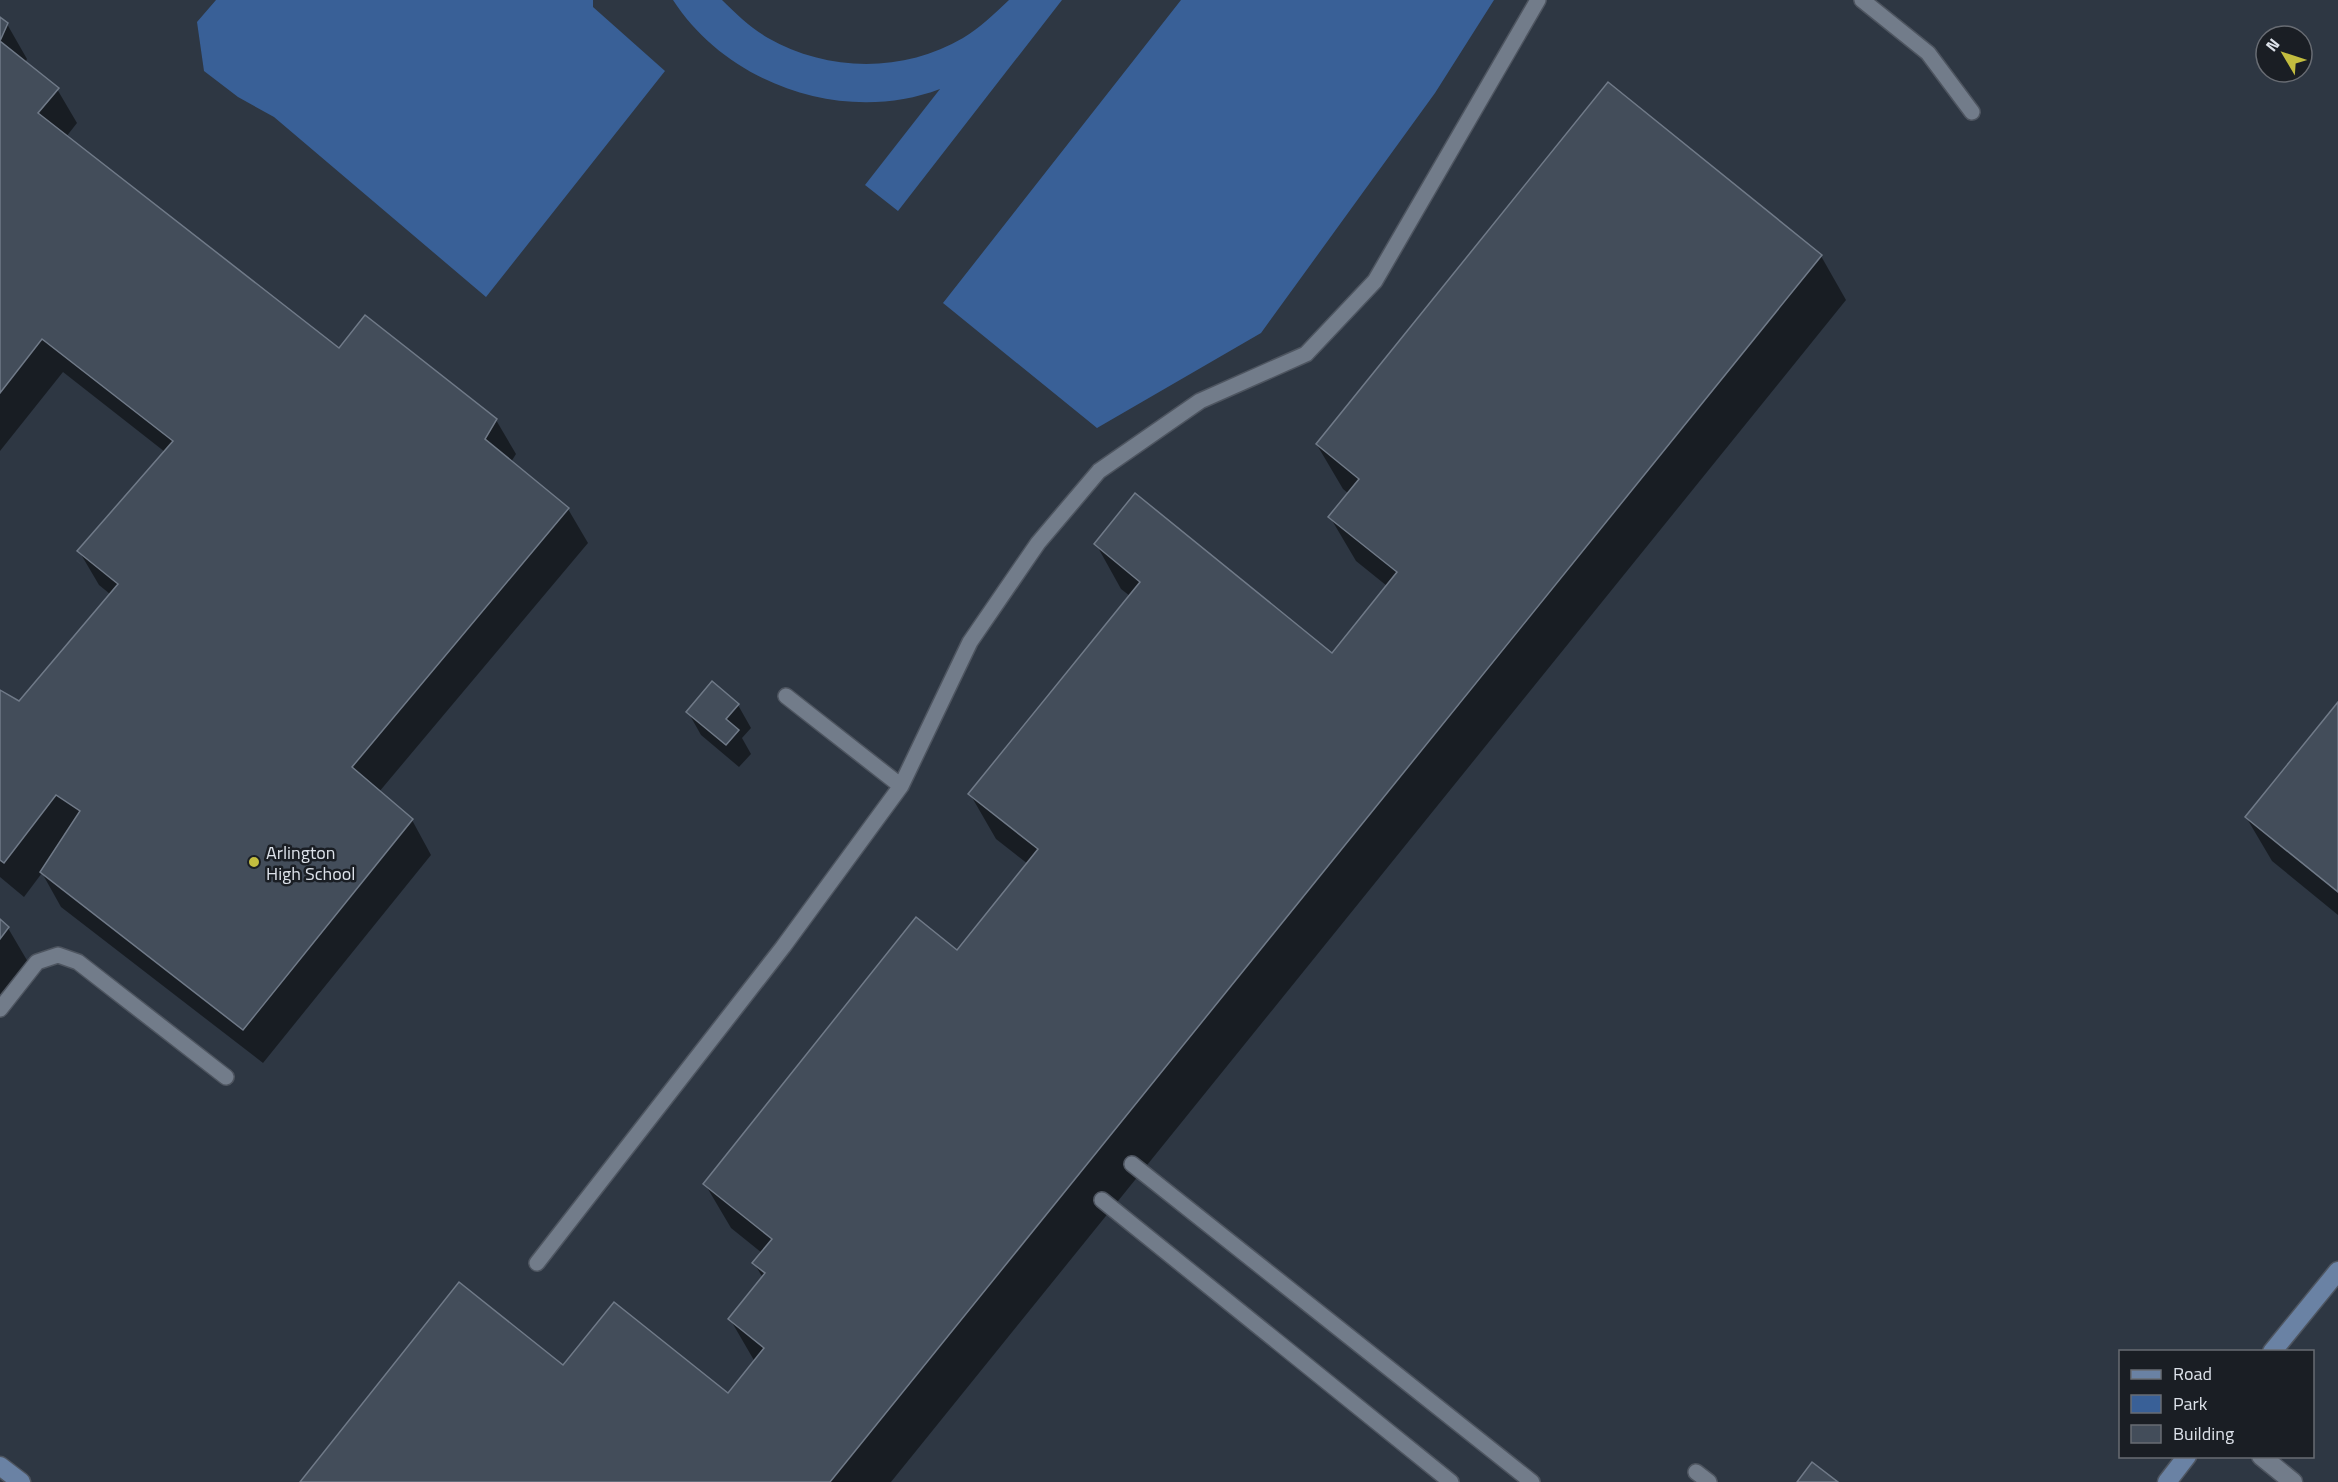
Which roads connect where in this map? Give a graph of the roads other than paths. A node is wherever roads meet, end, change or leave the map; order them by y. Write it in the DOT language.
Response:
graph roads {
  1 [pos="1538,0"];
  2 [pos="1862,0"];
  3 [pos="1972,112"];
  4 [pos="786,696"];
  5 [pos="901,786"];
  6 [pos="0,1009"];
  7 [pos="226,1077"];
  8 [pos="1132,1164"];
  9 [pos="1102,1200"];
  10 [pos="537,1263"];
  11 [pos="2338,1271"];
  12 [pos="2274,1350"];
  13 [pos="2185,1458"];
  14 [pos="2263,1458"];
  15 [pos="0,1466"];
  16 [pos="1696,1472"];
  17 [pos="21,1482"];
  18 [pos="1451,1482"];
  19 [pos="1532,1482"];
  20 [pos="1709,1482"];
  21 [pos="2167,1482"];
  22 [pos="2293,1482"];
  1 -- 5 [label="lane"];
  2 -- 3 [label="lane"];
  4 -- 5 [label="lane"];
  5 -- 10 [label="lane"];
  6 -- 7 [label="lane"];
  8 -- 19 [label="lane"];
  9 -- 18 [label="lane"];
  11 -- 12 [label="main road"];
  13 -- 21 [label="main road"];
  14 -- 22 [label="street"];
  15 -- 17 [label="main road"];
  16 -- 20 [label="lane"];
}
